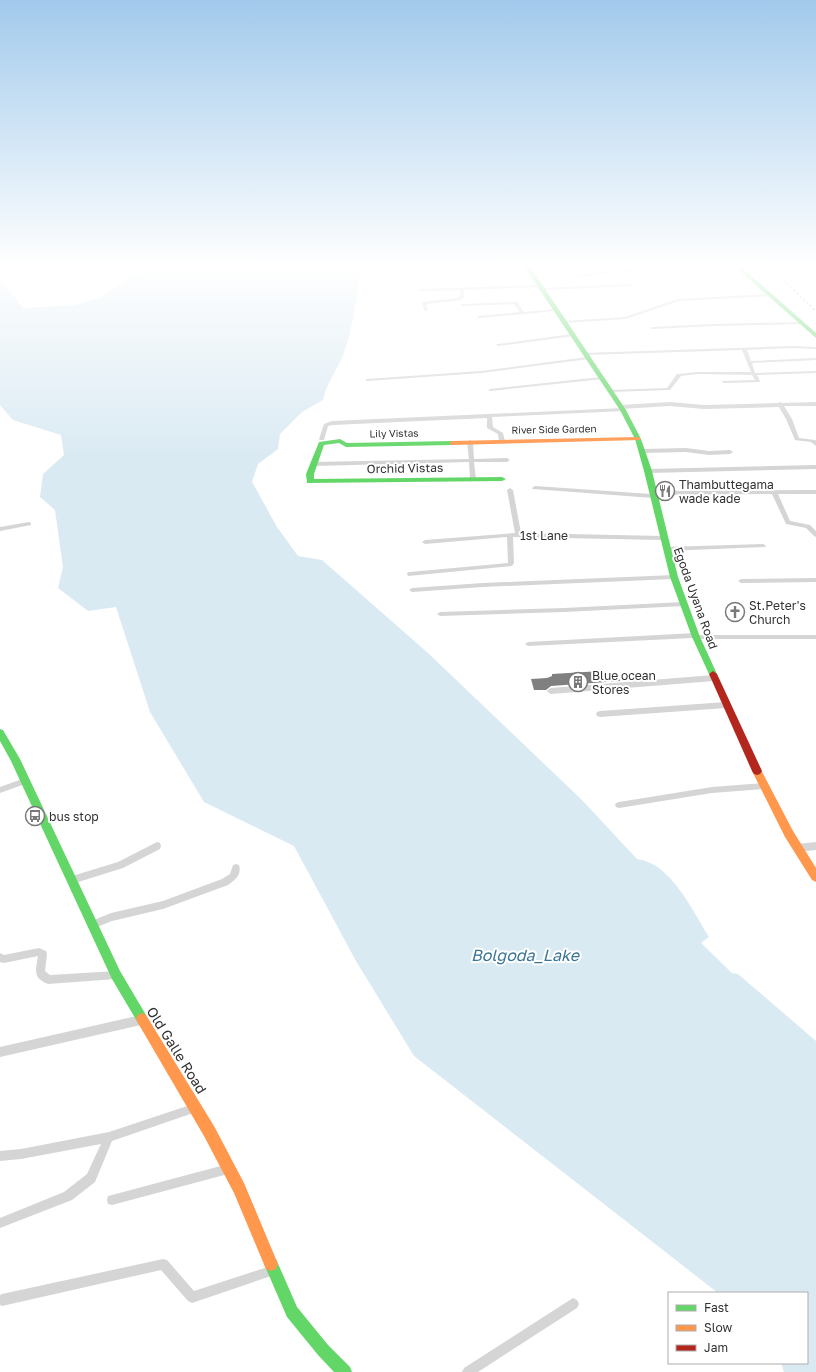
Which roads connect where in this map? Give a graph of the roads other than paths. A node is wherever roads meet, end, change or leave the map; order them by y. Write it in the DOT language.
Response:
graph roads {
  1 [pos="568,329"];
  2 [pos="807,329"];
  3 [pos="572,335"];
  4 [pos="816,336"];
  5 [pos="498,345"];
  6 [pos="816,348"];
  7 [pos="744,349"];
  8 [pos="585,356"];
  9 [pos="816,359"];
  10 [pos="750,362"];
  11 [pos="816,372"];
  12 [pos="752,374"];
  13 [pos="601,378"];
  14 [pos="367,380"];
  15 [pos="724,382"];
  16 [pos="490,390"];
  17 [pos="610,391"];
  18 [pos="780,404"];
  19 [pos="816,404"];
  20 [pos="622,408"];
  21 [pos="489,416"];
  22 [pos="638,439"];
  23 [pos="322,441"];
  24 [pos="470,442"];
  25 [pos="502,442"];
  26 [pos="816,444"];
  27 [pos="643,451"];
  28 [pos="730,452"];
  29 [pos="471,460"];
  30 [pos="507,460"];
  31 [pos="314,464"];
  32 [pos="816,467"];
  33 [pos="648,471"];
  34 [pos="473,479"];
  35 [pos="502,479"];
  36 [pos="535,488"];
  37 [pos="510,490"];
  38 [pos="774,492"];
  39 [pos="816,492"];
  40 [pos="653,495"];
  41 [pos="29,524"];
  42 [pos="0,529"];
  43 [pos="510,535"];
  44 [pos="518,535"];
  45 [pos="816,535"];
  46 [pos="663,538"];
  47 [pos="425,542"];
  48 [pos="763,546"];
  49 [pos="666,549"];
  50 [pos="410,574"];
  51 [pos="674,578"];
  52 [pos="816,580"];
  53 [pos="741,581"];
  54 [pos="412,590"];
  55 [pos="684,604"];
  56 [pos="440,614"];
  57 [pos="696,636"];
  58 [pos="816,637"];
  59 [pos="528,644"];
  60 [pos="714,678"];
  61 [pos="551,691"];
  62 [pos="726,705"];
  63 [pos="600,714"];
  64 [pos="0,733"];
  65 [pos="25,781"];
  66 [pos="764,786"];
  67 [pos="0,790"];
  68 [pos="619,805"];
  69 [pos="157,846"];
  70 [pos="816,846"];
  71 [pos="798,848"];
  72 [pos="236,868"];
  73 [pos="816,877"];
  74 [pos="72,880"];
  75 [pos="92,925"];
  76 [pos="0,957"];
  77 [pos="116,975"];
  78 [pos="141,1020"];
  79 [pos="0,1052"];
  80 [pos="196,1108"];
  81 [pos="108,1137"];
  82 [pos="0,1156"];
  83 [pos="228,1169"];
  84 [pos="112,1200"];
  85 [pos="0,1223"];
  86 [pos="274,1270"];
  87 [pos="2,1300"];
  88 [pos="573,1304"];
  89 [pos="345,1372"];
  90 [pos="468,1372"];
  1 -- 3 [label="main road, Egoda Uyana Road"];
  2 -- 4 [label="main road"];
  3 -- 5 [label="street"];
  3 -- 8 [label="main road, Egoda Uyana Road"];
  6 -- 7 [label="street"];
  7 -- 8 [label="street"];
  7 -- 10 [label="street"];
  8 -- 13 [label="main road, Egoda Uyana Road"];
  8 -- 14 [label="street"];
  9 -- 10 [label="street"];
  10 -- 12 [label="street"];
  11 -- 12 [label="street"];
  12 -- 15 [label="street"];
  12 -- 17 [label="street"];
  13 -- 16 [label="street"];
  13 -- 17 [label="main road, Egoda Uyana Road"];
  17 -- 20 [label="main road, Egoda Uyana Road"];
  18 -- 19 [label="street"];
  18 -- 20 [label="street"];
  18 -- 26 [label="street"];
  20 -- 21 [label="street"];
  20 -- 22 [label="main road, Egoda Uyana Road"];
  21 -- 23 [label="street"];
  21 -- 25 [label="street"];
  22 -- 25 [label="main road, River Side Garden"];
  22 -- 27 [label="main road, Egoda Uyana Road"];
  23 -- 24 [label="main road, Lily Vistas"];
  23 -- 31 [label="main road"];
  24 -- 25 [label="main road, River Side Garden"];
  24 -- 29 [label="street"];
  27 -- 28 [label="street"];
  27 -- 33 [label="main road, Egoda Uyana Road"];
  29 -- 30 [label="street"];
  29 -- 31 [label="street"];
  29 -- 34 [label="street"];
  31 -- 34 [label="main road, Orchid Vistas"];
  32 -- 33 [label="street"];
  33 -- 40 [label="main road, Egoda Uyana Road"];
  34 -- 35 [label="main road, Orchid Vistas"];
  36 -- 40 [label="street"];
  37 -- 44 [label="street"];
  38 -- 39 [label="street"];
  38 -- 40 [label="street"];
  38 -- 45 [label="street"];
  40 -- 46 [label="main road, Egoda Uyana Road"];
  41 -- 42 [label="street"];
  43 -- 44 [label="street, 1st Lane"];
  43 -- 47 [label="street, 1st Lane"];
  43 -- 50 [label="street"];
  44 -- 46 [label="street, 1st Lane"];
  46 -- 49 [label="main road, Egoda Uyana Road"];
  48 -- 49 [label="street"];
  49 -- 51 [label="main road, Egoda Uyana Road"];
  51 -- 54 [label="street"];
  51 -- 55 [label="main road, Egoda Uyana Road"];
  52 -- 53 [label="street"];
  55 -- 56 [label="street"];
  55 -- 57 [label="main road, Egoda Uyana Road"];
  57 -- 58 [label="street"];
  57 -- 59 [label="street"];
  57 -- 60 [label="main road, Egoda Uyana Road"];
  60 -- 61 [label="street"];
  60 -- 62 [label="main road, Egoda Uyana Road"];
  62 -- 63 [label="street"];
  62 -- 66 [label="main road, Egoda Uyana Road"];
  64 -- 65 [label="main road, Old Galle Road"];
  65 -- 67 [label="street"];
  65 -- 74 [label="main road, Old Galle Road"];
  66 -- 68 [label="street"];
  66 -- 71 [label="main road, Egoda Uyana Road"];
  69 -- 74 [label="street"];
  70 -- 71 [label="street"];
  71 -- 73 [label="main road, Egoda Uyana Road"];
  72 -- 75 [label="street"];
  74 -- 75 [label="main road, Old Galle Road"];
  75 -- 77 [label="main road, Old Galle Road"];
  76 -- 77 [label="street"];
  77 -- 78 [label="main road, Old Galle Road"];
  78 -- 79 [label="street"];
  78 -- 80 [label="main road, Old Galle Road"];
  80 -- 81 [label="street"];
  80 -- 83 [label="main road, Old Galle Road"];
  81 -- 82 [label="street"];
  81 -- 85 [label="street"];
  83 -- 84 [label="street"];
  83 -- 86 [label="main road, Old Galle Road"];
  86 -- 87 [label="street"];
  86 -- 89 [label="main road, Old Galle Road"];
  88 -- 90 [label="street"];
}
